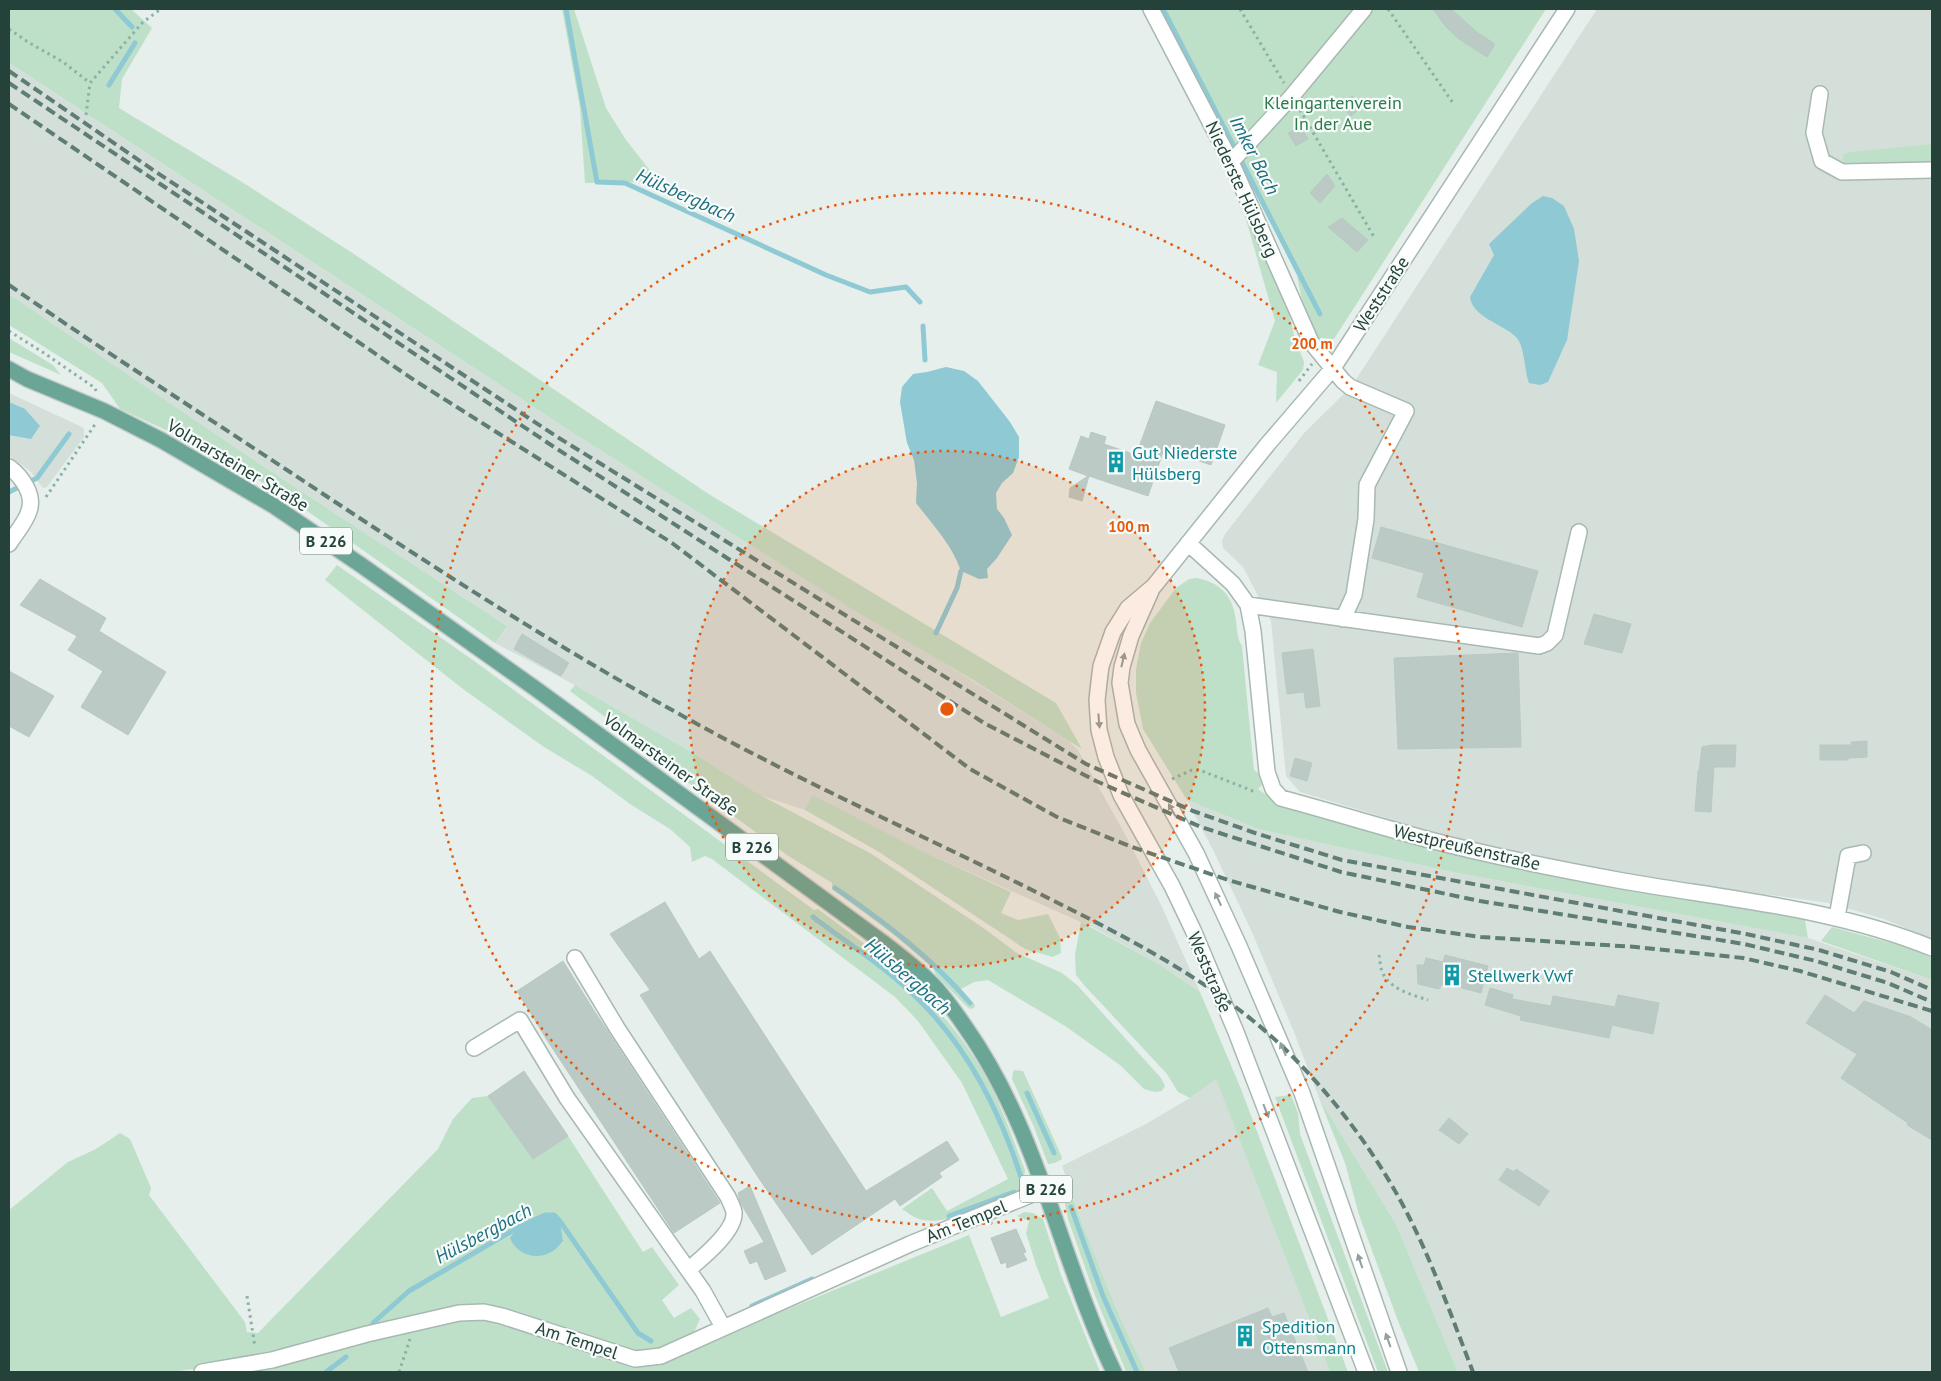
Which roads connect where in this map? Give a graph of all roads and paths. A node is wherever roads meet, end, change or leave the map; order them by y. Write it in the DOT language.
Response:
graph roads {
  1 [pos="161,9"];
  2 [pos="1151,9"];
  3 [pos="1240,9"];
  4 [pos="1364,9"];
  5 [pos="1388,9"];
  6 [pos="1567,9"];
  7 [pos="9,30"];
  8 [pos="90,83"];
  9 [pos="1820,94"];
  10 [pos="1292,96"];
  11 [pos="1453,103"];
  12 [pos="86,115"];
  13 [pos="1237,156"];
  14 [pos="1932,170"];
  15 [pos="1374,237"];
  16 [pos="9,331"];
  17 [pos="1333,368"];
  18 [pos="9,369"];
  19 [pos="104,412"];
  20 [pos="15,471"];
  21 [pos="30,510"];
  22 [pos="1579,532"];
  23 [pos="1188,543"];
  24 [pos="9,544"];
  25 [pos="1154,586"];
  26 [pos="1248,605"];
  27 [pos="1343,619"];
  28 [pos="1171,780"];
  29 [pos="1273,789"];
  30 [pos="1863,853"];
  31 [pos="1837,918"];
  32 [pos="1932,948"];
  33 [pos="1379,955"];
  34 [pos="575,958"];
  35 [pos="1428,1000"];
  36 [pos="474,1048"];
  37 [pos="1045,1189"];
  38 [pos="688,1270"];
  39 [pos="247,1296"];
  40 [pos="415,1324"];
  41 [pos="723,1327"];
  42 [pos="254,1368"];
  43 [pos="202,1372"];
  44 [pos="400,1372"];
  45 [pos="1114,1372"];
  46 [pos="1366,1372"];
  47 [pos="1399,1372"];
  1 -- 8 [label="path"];
  2 -- 13 [label="street, Niederste Hülsberg"];
  3 -- 10 [label="path"];
  4 -- 10 [label="street"];
  5 -- 11 [label="path"];
  6 -- 17 [label="street, Weststraße"];
  7 -- 8 [label="path"];
  8 -- 12 [label="path"];
  9 -- 14 [label="street"];
  10 -- 13 [label="street"];
  10 -- 15 [label="path"];
  13 -- 17 [label="street, Niederste Hülsberg"];
  16 -- 19 [label="path"];
  17 -- 23 [label="street, Weststraße"];
  17 -- 27 [label="street, Niederste Hülsberg"];
  18 -- 19 [label="main road, Volmarsteiner Straße / B 226"];
  19 -- 21 [label="path"];
  19 -- 37 [label="main road, Volmarsteiner Straße / B 226"];
  20 -- 21 [label="street"];
  21 -- 24 [label="street"];
  22 -- 27 [label="street"];
  23 -- 25 [label="street, Weststraße"];
  23 -- 26 [label="street"];
  25 -- 46 [label="street, Weststraße, one-way"];
  47 -- 25 [label="street, Weststraße, one-way"];
  26 -- 27 [label="street"];
  26 -- 29 [label="street"];
  28 -- 29 [label="path"];
  29 -- 31 [label="street, Westpreußenstraße"];
  30 -- 31 [label="street"];
  31 -- 32 [label="street, Westpreußenstraße"];
  33 -- 35 [label="path"];
  34 -- 38 [label="street"];
  36 -- 38 [label="street"];
  37 -- 41 [label="street, Am Tempel"];
  37 -- 45 [label="main road, Volmarsteiner Straße / B 226"];
  38 -- 41 [label="street"];
  39 -- 42 [label="path"];
  40 -- 41 [label="street, Am Tempel"];
  40 -- 42 [label="street, Am Tempel"];
  40 -- 44 [label="path"];
  42 -- 43 [label="street, Am Tempel"];
}
